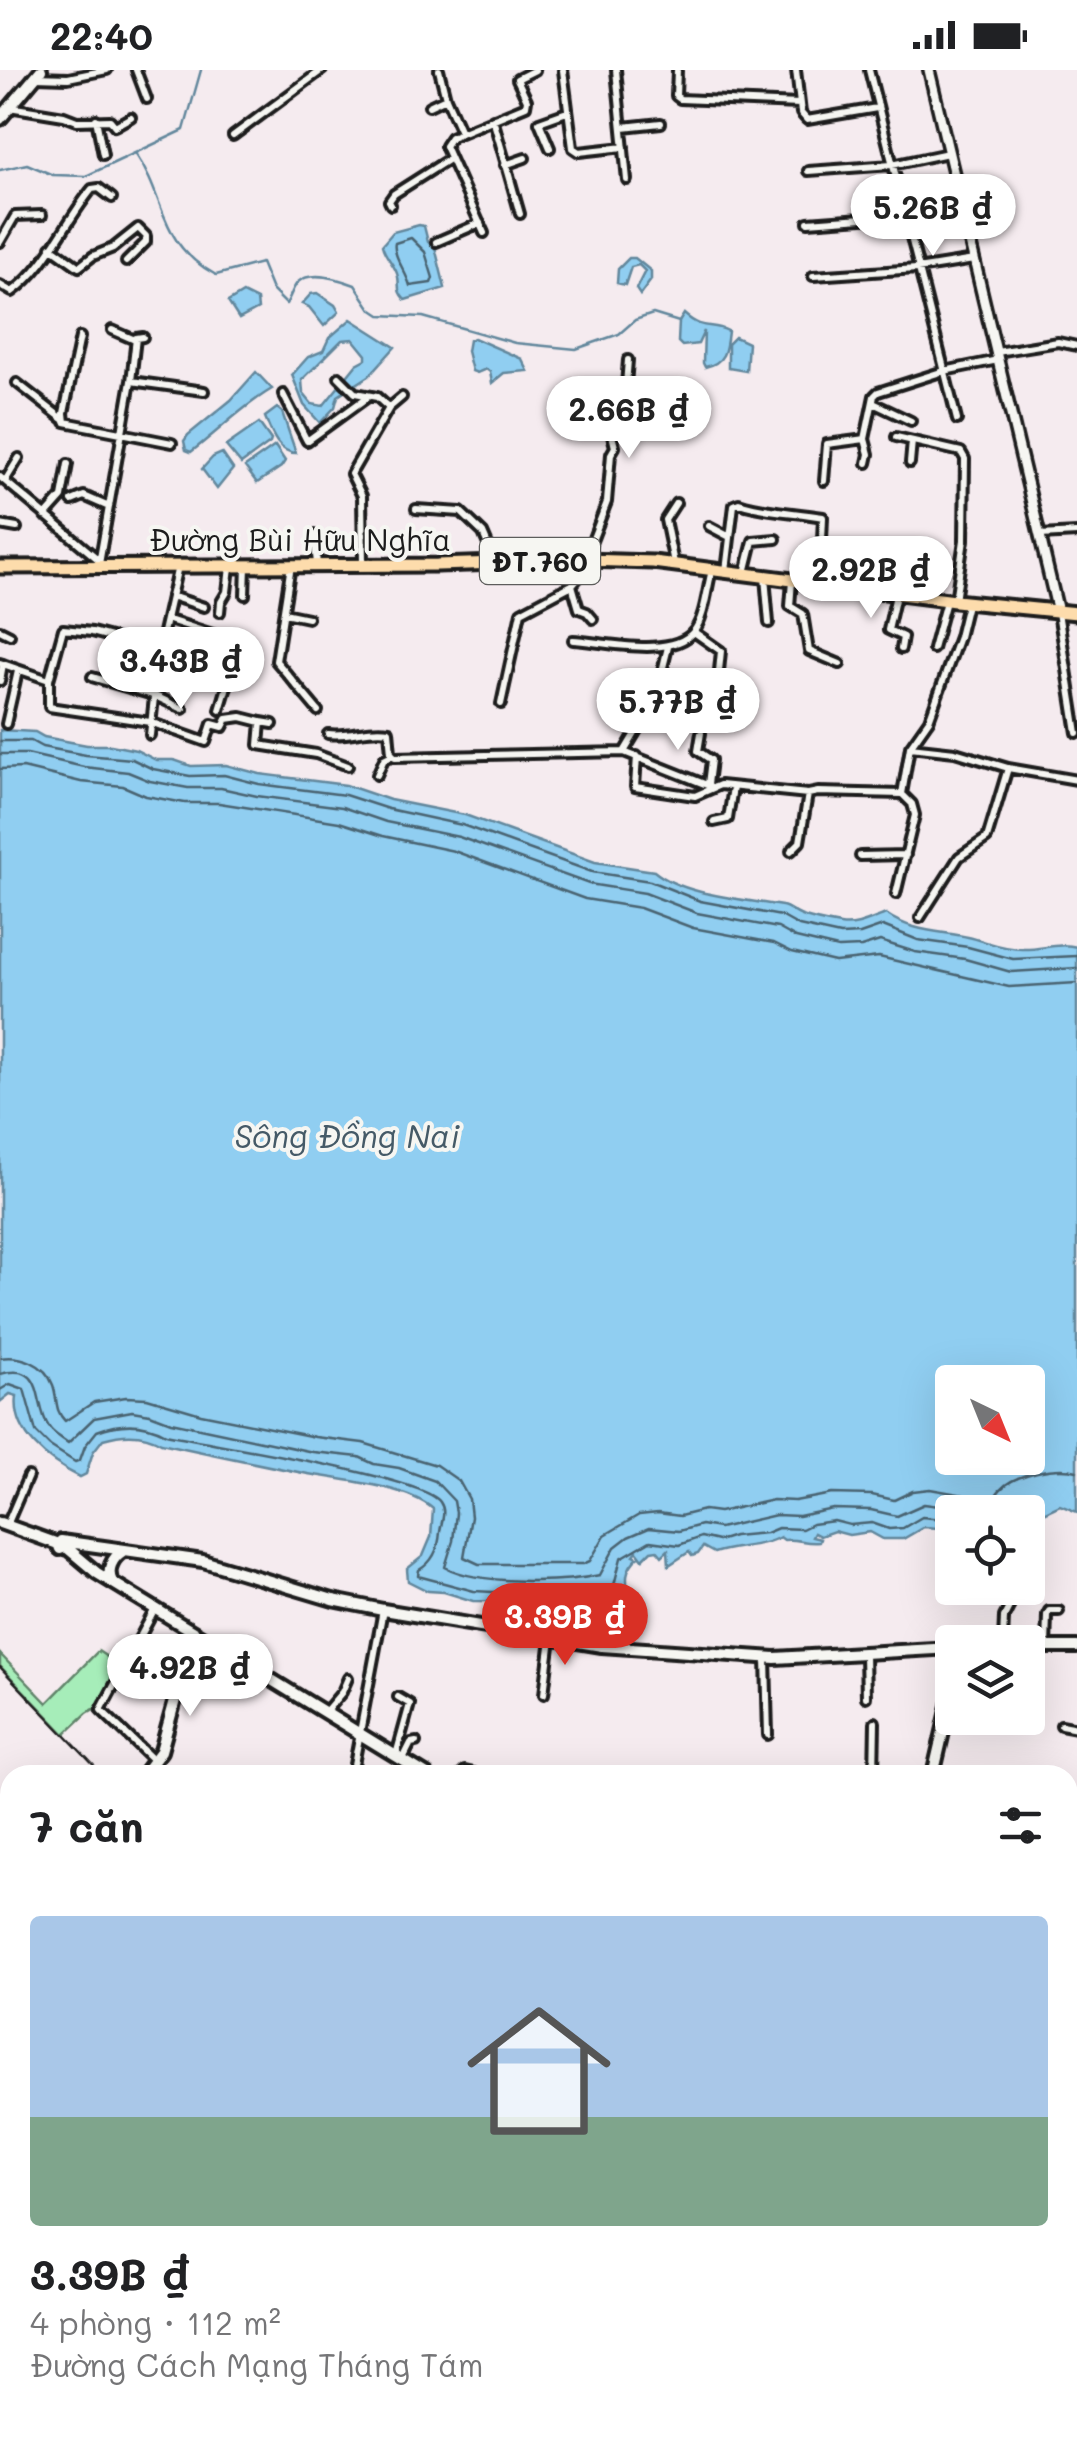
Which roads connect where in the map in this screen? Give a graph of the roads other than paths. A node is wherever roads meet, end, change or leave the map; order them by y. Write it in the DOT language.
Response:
graph roads {
  1 [pos="107,70"];
  2 [pos="136,70"];
  3 [pos="322,70"];
  4 [pos="440,70"];
  5 [pos="513,70"];
  6 [pos="535,70"];
  7 [pos="563,70"];
  8 [pos="616,70"];
  9 [pos="677,70"];
  10 [pos="796,70"];
  11 [pos="869,70"];
  12 [pos="928,70"];
  13 [pos="39,73"];
  14 [pos="518,79"];
  15 [pos="446,98"];
  16 [pos="147,100"];
  17 [pos="800,104"];
  18 [pos="429,106"];
  19 [pos="9,108"];
  20 [pos="877,108"];
  21 [pos="567,112"];
  22 [pos="131,116"];
  23 [pos="0,118"];
  24 [pos="96,119"];
  25 [pos="493,120"];
  26 [pos="661,123"];
  27 [pos="622,126"];
  28 [pos="461,132"];
  29 [pos="233,136"];
  30 [pos="624,147"];
  31 [pos="550,148"];
  32 [pos="950,153"];
  33 [pos="102,154"];
  34 [pos="524,158"];
  35 [pos="449,159"];
  36 [pos="505,165"];
  37 [pos="892,165"];
  38 [pos="808,171"];
  39 [pos="627,180"];
  40 [pos="112,198"];
  41 [pos="390,205"];
  42 [pos="520,214"];
  43 [pos="42,215"];
  44 [pos="903,215"];
  45 [pos="808,222"];
  46 [pos="480,223"];
  47 [pos="484,233"];
  48 [pos="0,242"];
  49 [pos="436,242"];
  50 [pos="51,248"];
  51 [pos="975,260"];
  52 [pos="126,262"];
  53 [pos="917,269"];
  54 [pos="813,276"];
  55 [pos="0,285"];
  56 [pos="112,330"];
  57 [pos="80,337"];
  58 [pos="1077,346"];
  59 [pos="998,356"];
  60 [pos="628,360"];
  61 [pos="944,371"];
  62 [pos="340,378"];
  63 [pos="132,381"];
  64 [pos="17,383"];
  65 [pos="204,390"];
  66 [pos="282,394"];
  67 [pos="370,395"];
  68 [pos="402,397"];
  69 [pos="873,403"];
  70 [pos="389,408"];
  71 [pos="63,419"];
  72 [pos="957,420"];
  73 [pos="911,422"];
  74 [pos="121,435"];
  75 [pos="896,437"];
  76 [pos="865,439"];
  77 [pos="912,440"];
  78 [pos="172,442"];
  79 [pos="19,458"];
  80 [pos="910,463"];
  81 [pos="68,464"];
  82 [pos="867,464"];
  83 [pos="3,479"];
  84 [pos="824,481"];
  85 [pos="72,500"];
  86 [pos="676,503"];
  87 [pos="109,508"];
  88 [pos="416,509"];
  89 [pos="45,516"];
  90 [pos="0,525"];
  91 [pos="709,526"];
  92 [pos="17,528"];
  93 [pos="1077,532"];
  94 [pos="314,534"];
  95 [pos="1040,535"];
  96 [pos="728,536"];
  97 [pos="776,539"];
  98 [pos="581,560"];
  99 [pos="99,562"];
  100 [pos="495,562"];
  101 [pos="179,564"];
  102 [pos="291,564"];
  103 [pos="317,564"];
  104 [pos="363,564"];
  105 [pos="674,564"];
  106 [pos="246,565"];
  107 [pos="230,566"];
  108 [pos="0,567"];
  109 [pos="712,569"];
  110 [pos="726,571"];
  111 [pos="745,573"];
  112 [pos="765,576"];
  113 [pos="792,580"];
  114 [pos="835,584"];
  115 [pos="572,585"];
  116 [pos="896,593"];
  117 [pos="245,595"];
  118 [pos="171,596"];
  119 [pos="956,602"];
  120 [pos="204,607"];
  121 [pos="220,612"];
  122 [pos="1058,612"];
  123 [pos="284,613"];
  124 [pos="1077,613"];
  125 [pos="308,618"];
  126 [pos="166,619"];
  127 [pos="592,619"];
  128 [pos="768,623"];
  129 [pos="0,630"];
  130 [pos="694,632"];
  131 [pos="10,635"];
  132 [pos="161,638"];
  133 [pos="573,640"];
  134 [pos="668,647"];
  135 [pos="902,649"];
  136 [pos="933,649"];
  137 [pos="159,650"];
  138 [pos="195,654"];
  139 [pos="2,664"];
  140 [pos="840,664"];
  141 [pos="18,670"];
  142 [pos="92,677"];
  143 [pos="48,680"];
  144 [pos="0,681"];
  145 [pos="718,681"];
  146 [pos="153,695"];
  147 [pos="501,704"];
  148 [pos="182,709"];
  149 [pos="220,710"];
  150 [pos="318,710"];
  151 [pos="150,722"];
  152 [pos="261,722"];
  153 [pos="6,724"];
  154 [pos="273,724"];
  155 [pos="702,733"];
  156 [pos="1077,733"];
  157 [pos="328,734"];
  158 [pos="150,735"];
  159 [pos="910,747"];
  160 [pos="624,752"];
  161 [pos="392,754"];
  162 [pos="637,756"];
  163 [pos="348,766"];
  164 [pos="1008,768"];
  165 [pos="377,774"];
  166 [pos="1077,780"];
  167 [pos="710,786"];
  168 [pos="734,787"];
  169 [pos="808,794"];
  170 [pos="902,794"];
  171 [pos="714,822"];
  172 [pos="791,852"];
  173 [pos="906,855"];
  174 [pos="860,856"];
  175 [pos="896,894"];
  176 [pos="920,918"];
  177 [pos="28,1476"];
  178 [pos="4,1524"];
  179 [pos="63,1545"];
  180 [pos="108,1548"];
  181 [pos="123,1551"];
  182 [pos="97,1573"];
  183 [pos="112,1582"];
  184 [pos="1009,1607"];
  185 [pos="155,1609"];
  186 [pos="382,1610"];
  187 [pos="1059,1611"];
  188 [pos="1004,1625"];
  189 [pos="551,1638"];
  190 [pos="204,1640"];
  191 [pos="1046,1647"];
  192 [pos="1077,1647"];
  193 [pos="935,1649"];
  194 [pos="865,1655"];
  195 [pos="766,1658"];
  196 [pos="348,1678"];
  197 [pos="544,1694"];
  198 [pos="866,1696"];
  199 [pos="398,1697"];
  200 [pos="325,1712"];
  201 [pos="875,1722"];
  202 [pos="1061,1724"];
  203 [pos="1077,1728"];
  204 [pos="361,1734"];
  205 [pos="768,1735"];
  206 [pos="942,1735"];
  207 [pos="416,1742"];
  208 [pos="399,1758"];
  209 [pos="154,1761"];
  210 [pos="151,1765"];
  211 [pos="354,1765"];
  212 [pos="411,1765"];
  213 [pos="874,1765"];
  214 [pos="935,1765"];
  1 -- 13 [label="street"];
  2 -- 16 [label="street"];
  3 -- 29 [label="street"];
  4 -- 15 [label="street"];
  5 -- 14 [label="street"];
  6 -- 14 [label="street"];
  7 -- 21 [label="street"];
  8 -- 27 [label="street"];
  9 -- 17 [label="street"];
  10 -- 17 [label="street"];
  11 -- 20 [label="street"];
  12 -- 32 [label="street"];
  13 -- 19 [label="main road"];
  14 -- 25 [label="street"];
  15 -- 18 [label="street"];
  15 -- 28 [label="street"];
  17 -- 20 [label="street"];
  19 -- 23 [label="main road"];
  19 -- 24 [label="street"];
  20 -- 37 [label="street"];
  21 -- 30 [label="street"];
  21 -- 31 [label="street"];
  22 -- 24 [label="street"];
  24 -- 33 [label="street"];
  25 -- 28 [label="street"];
  25 -- 36 [label="street"];
  26 -- 27 [label="street"];
  27 -- 30 [label="street"];
  28 -- 35 [label="street"];
  30 -- 39 [label="street"];
  32 -- 37 [label="street"];
  32 -- 51 [label="street"];
  34 -- 36 [label="street"];
  35 -- 41 [label="street"];
  35 -- 46 [label="street"];
  36 -- 42 [label="street"];
  37 -- 38 [label="street"];
  37 -- 44 [label="street"];
  40 -- 50 [label="street"];
  43 -- 48 [label="street"];
  44 -- 45 [label="street"];
  44 -- 53 [label="street"];
  46 -- 47 [label="street"];
  46 -- 49 [label="street"];
  50 -- 52 [label="street"];
  50 -- 55 [label="street"];
  51 -- 53 [label="street"];
  51 -- 59 [label="street"];
  53 -- 54 [label="street"];
  53 -- 61 [label="street"];
  56 -- 63 [label="street"];
  57 -- 71 [label="street"];
  58 -- 59 [label="street"];
  59 -- 61 [label="street"];
  59 -- 95 [label="street"];
  60 -- 98 [label="street"];
  61 -- 69 [label="street"];
  61 -- 72 [label="street"];
  62 -- 67 [label="street"];
  63 -- 65 [label="street"];
  63 -- 74 [label="street"];
  64 -- 71 [label="street"];
  66 -- 67 [label="street"];
  67 -- 70 [label="street"];
  68 -- 70 [label="street"];
  69 -- 73 [label="street"];
  69 -- 76 [label="street"];
  70 -- 104 [label="street"];
  71 -- 74 [label="street"];
  74 -- 78 [label="street"];
  74 -- 87 [label="street"];
  75 -- 77 [label="street"];
  76 -- 82 [label="street"];
  76 -- 84 [label="street"];
  77 -- 80 [label="street"];
  77 -- 119 [label="street"];
  79 -- 83 [label="street"];
  81 -- 89 [label="street"];
  83 -- 89 [label="street"];
  85 -- 87 [label="street"];
  86 -- 105 [label="street"];
  87 -- 99 [label="street"];
  88 -- 100 [label="street"];
  89 -- 99 [label="street"];
  90 -- 92 [label="street"];
  91 -- 96 [label="street"];
  93 -- 95 [label="street"];
  94 -- 103 [label="street"];
  95 -- 122 [label="street"];
  96 -- 110 [label="street"];
  96 -- 114 [label="street"];
  97 -- 111 [label="street"];
  98 -- 100 [label="main road, Đường Bùi Hữu Nghĩa / ĐT.760"];
  98 -- 105 [label="main road, Đường Bùi Hữu Nghĩa / ĐT.760"];
  98 -- 115 [label="street"];
  99 -- 101 [label="main road, Đường Bùi Hữu Nghĩa / ĐT.760"];
  99 -- 108 [label="main road, Đường Bùi Hữu Nghĩa / ĐT.760"];
  100 -- 104 [label="main road, Đường Bùi Hữu Nghĩa / ĐT.760"];
  101 -- 107 [label="main road, Đường Bùi Hữu Nghĩa / ĐT.760"];
  101 -- 118 [label="street"];
  102 -- 103 [label="main road, Đường Bùi Hữu Nghĩa / ĐT.760"];
  102 -- 106 [label="main road, Đường Bùi Hữu Nghĩa / ĐT.760"];
  102 -- 123 [label="street"];
  103 -- 104 [label="main road, Đường Bùi Hữu Nghĩa / ĐT.760"];
  105 -- 109 [label="main road, Đường Bùi Hữu Nghĩa / ĐT.760"];
  106 -- 107 [label="main road, Đường Bùi Hữu Nghĩa / ĐT.760"];
  106 -- 117 [label="street"];
  107 -- 121 [label="street"];
  109 -- 110 [label="main road, Đường Bùi Hữu Nghĩa / ĐT.760"];
  109 -- 130 [label="street"];
  110 -- 111 [label="main road, Đường Bùi Hữu Nghĩa / ĐT.760"];
  111 -- 112 [label="main road, Đường Bùi Hữu Nghĩa / ĐT.760"];
  112 -- 113 [label="main road, Đường Bùi Hữu Nghĩa / ĐT.760"];
  112 -- 128 [label="street"];
  113 -- 114 [label="main road, Đường Bùi Hữu Nghĩa / ĐT.760"];
  113 -- 140 [label="street"];
  114 -- 116 [label="main road, Đường Bùi Hữu Nghĩa / ĐT.760"];
  115 -- 127 [label="street"];
  115 -- 147 [label="street"];
  116 -- 119 [label="main road, Đường Bùi Hữu Nghĩa / ĐT.760"];
  116 -- 135 [label="street"];
  118 -- 120 [label="street"];
  118 -- 126 [label="street"];
  119 -- 122 [label="main road, Đường Bùi Hữu Nghĩa / ĐT.760"];
  119 -- 136 [label="street"];
  119 -- 159 [label="street"];
  122 -- 124 [label="main road, Đường Bùi Hữu Nghĩa / ĐT.760"];
  122 -- 156 [label="street"];
  123 -- 125 [label="street"];
  123 -- 150 [label="street"];
  126 -- 132 [label="street"];
  126 -- 149 [label="street"];
  129 -- 131 [label="street"];
  130 -- 134 [label="street"];
  130 -- 145 [label="street"];
  132 -- 137 [label="street"];
  132 -- 138 [label="street"];
  133 -- 134 [label="street"];
  134 -- 160 [label="street"];
  137 -- 143 [label="street"];
  137 -- 146 [label="street"];
  139 -- 141 [label="street"];
  139 -- 144 [label="street"];
  141 -- 143 [label="street"];
  141 -- 153 [label="street"];
  142 -- 146 [label="street"];
  143 -- 151 [label="street"];
  146 -- 148 [label="street"];
  146 -- 151 [label="street"];
  151 -- 152 [label="street"];
  151 -- 158 [label="street"];
  152 -- 154 [label="street"];
  152 -- 163 [label="street"];
  155 -- 167 [label="street"];
  157 -- 161 [label="street"];
  159 -- 164 [label="street"];
  159 -- 170 [label="street"];
  160 -- 161 [label="street"];
  160 -- 162 [label="street"];
  161 -- 165 [label="street"];
  162 -- 167 [label="street"];
  162 -- 167 [label="street"];
  164 -- 166 [label="street"];
  164 -- 176 [label="street"];
  167 -- 168 [label="street"];
  168 -- 169 [label="street"];
  168 -- 171 [label="street"];
  169 -- 170 [label="street"];
  169 -- 172 [label="street"];
  170 -- 173 [label="street"];
  173 -- 174 [label="street"];
  173 -- 175 [label="street"];
  177 -- 178 [label="street"];
  178 -- 179 [label="main road"];
  179 -- 180 [label="main road"];
  179 -- 182 [label="main road"];
  180 -- 181 [label="main road"];
  180 -- 182 [label="main road"];
  181 -- 183 [label="main road"];
  181 -- 186 [label="main road"];
  182 -- 183 [label="main road"];
  183 -- 185 [label="main road"];
  184 -- 188 [label="street"];
  185 -- 190 [label="main road"];
  185 -- 209 [label="street"];
  186 -- 189 [label="main road"];
  186 -- 204 [label="street"];
  187 -- 191 [label="street"];
  189 -- 195 [label="main road"];
  189 -- 197 [label="street"];
  190 -- 200 [label="main road"];
  190 -- 209 [label="main road"];
  191 -- 192 [label="main road"];
  193 -- 194 [label="main road"];
  194 -- 195 [label="main road"];
  194 -- 198 [label="street"];
  195 -- 205 [label="street"];
  196 -- 200 [label="street"];
  199 -- 208 [label="street"];
  200 -- 204 [label="main road"];
  201 -- 213 [label="street"];
  202 -- 203 [label="street"];
  204 -- 208 [label="main road"];
  204 -- 211 [label="street"];
  206 -- 214 [label="main road"];
  207 -- 208 [label="street"];
  208 -- 212 [label="main road"];
  209 -- 210 [label="main road"];
}
